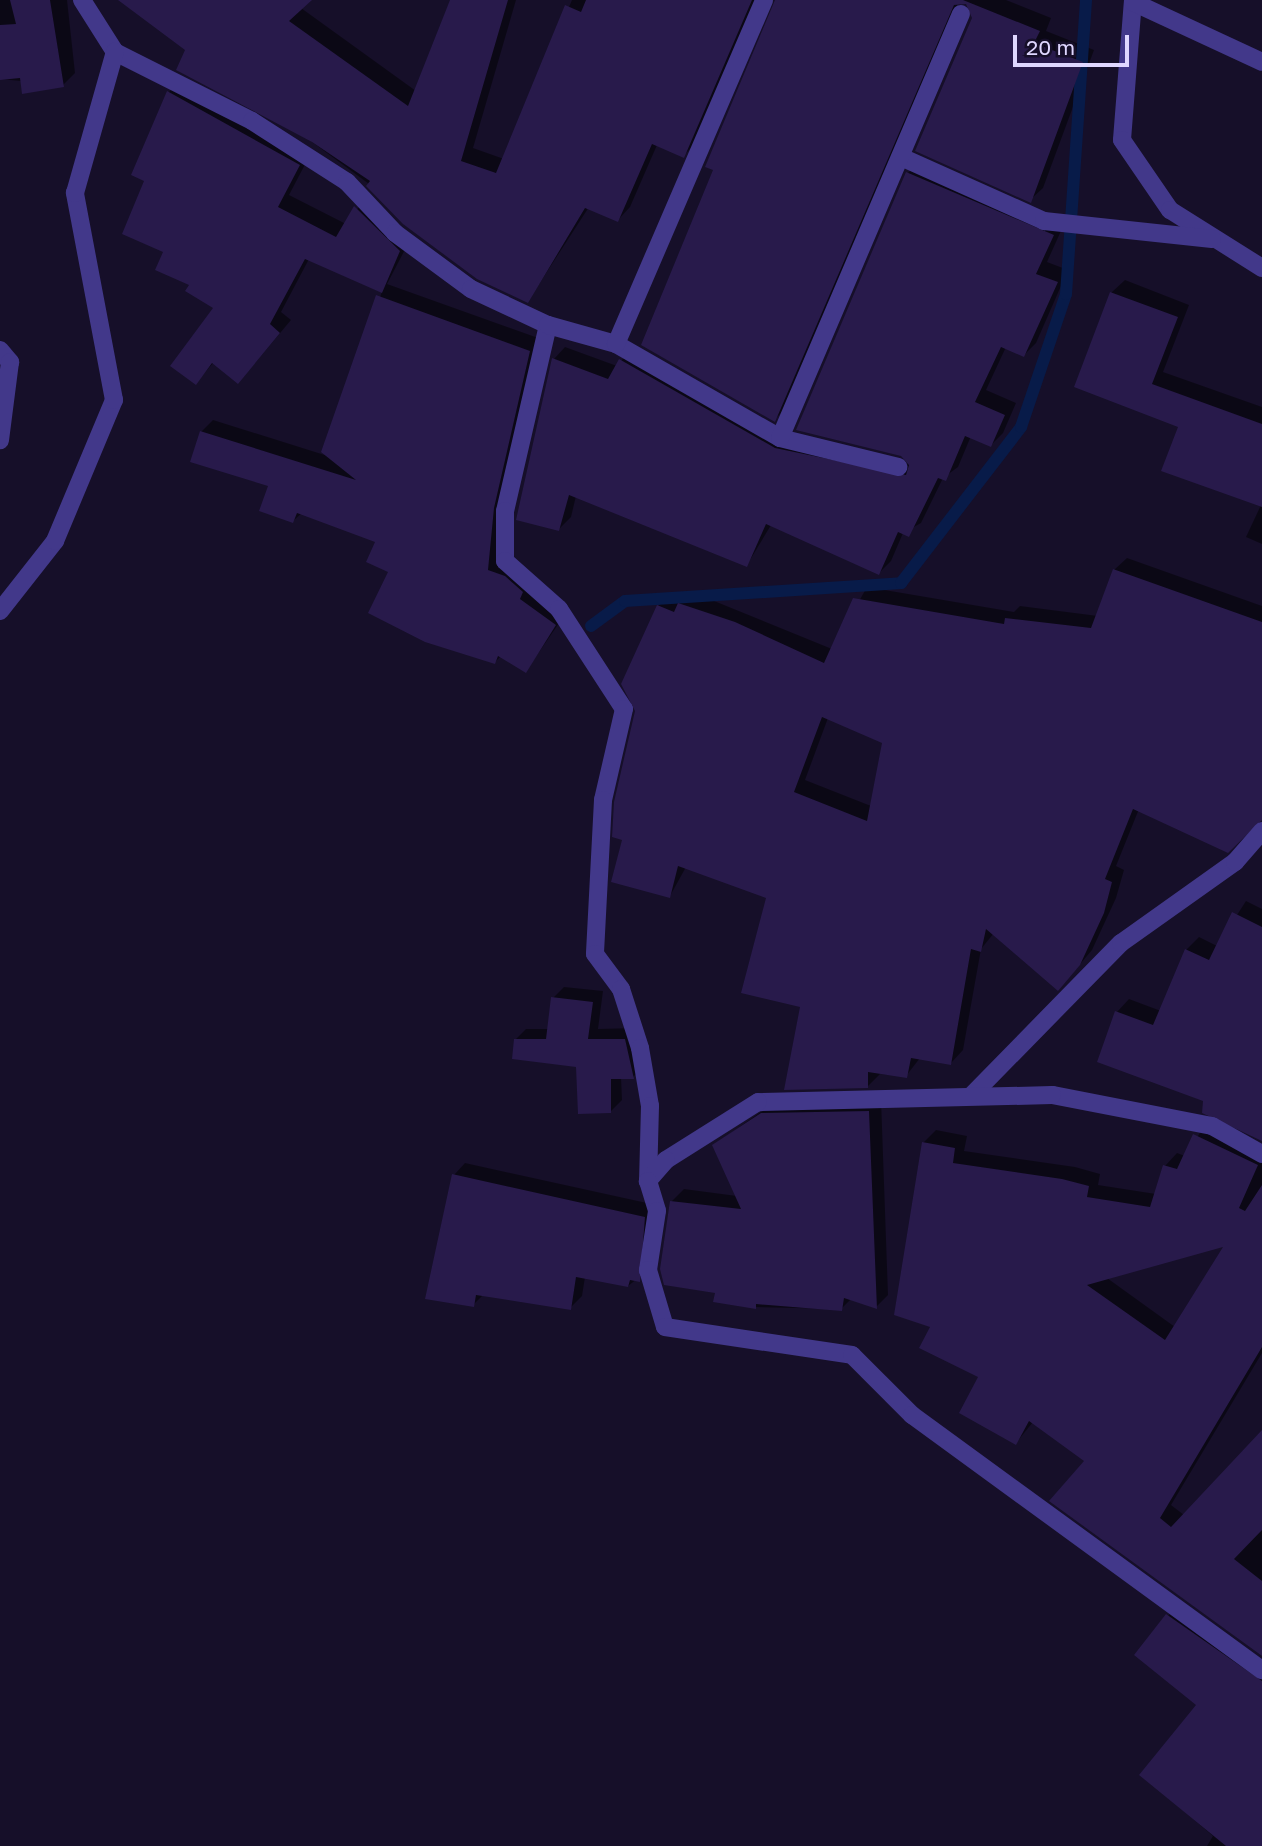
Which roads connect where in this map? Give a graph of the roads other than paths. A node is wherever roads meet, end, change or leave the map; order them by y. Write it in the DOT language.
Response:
graph roads {
  1 [pos="82,0"];
  2 [pos="764,0"];
  3 [pos="1133,1"];
  4 [pos="961,14"];
  5 [pos="115,52"];
  6 [pos="1262,62"];
  7 [pos="901,157"];
  8 [pos="1217,240"];
  9 [pos="1262,268"];
  10 [pos="548,325"];
  11 [pos="616,344"];
  12 [pos="0,350"];
  13 [pos="780,438"];
  14 [pos="0,439"];
  15 [pos="898,467"];
  16 [pos="0,611"];
  17 [pos="1262,831"];
  18 [pos="971,1096"];
  19 [pos="1262,1154"];
  20 [pos="648,1181"];
  21 [pos="1262,1670"];
  1 -- 5 [label="street"];
  2 -- 11 [label="street"];
  3 -- 6 [label="street"];
  3 -- 8 [label="street"];
  4 -- 7 [label="street"];
  5 -- 10 [label="street"];
  5 -- 16 [label="street"];
  7 -- 8 [label="street"];
  7 -- 13 [label="street"];
  8 -- 9 [label="street"];
  10 -- 11 [label="street"];
  10 -- 20 [label="street"];
  11 -- 13 [label="street"];
  12 -- 14 [label="street"];
  13 -- 15 [label="street"];
  17 -- 18 [label="street"];
  18 -- 19 [label="street"];
  18 -- 20 [label="street"];
  20 -- 21 [label="street"];
}
